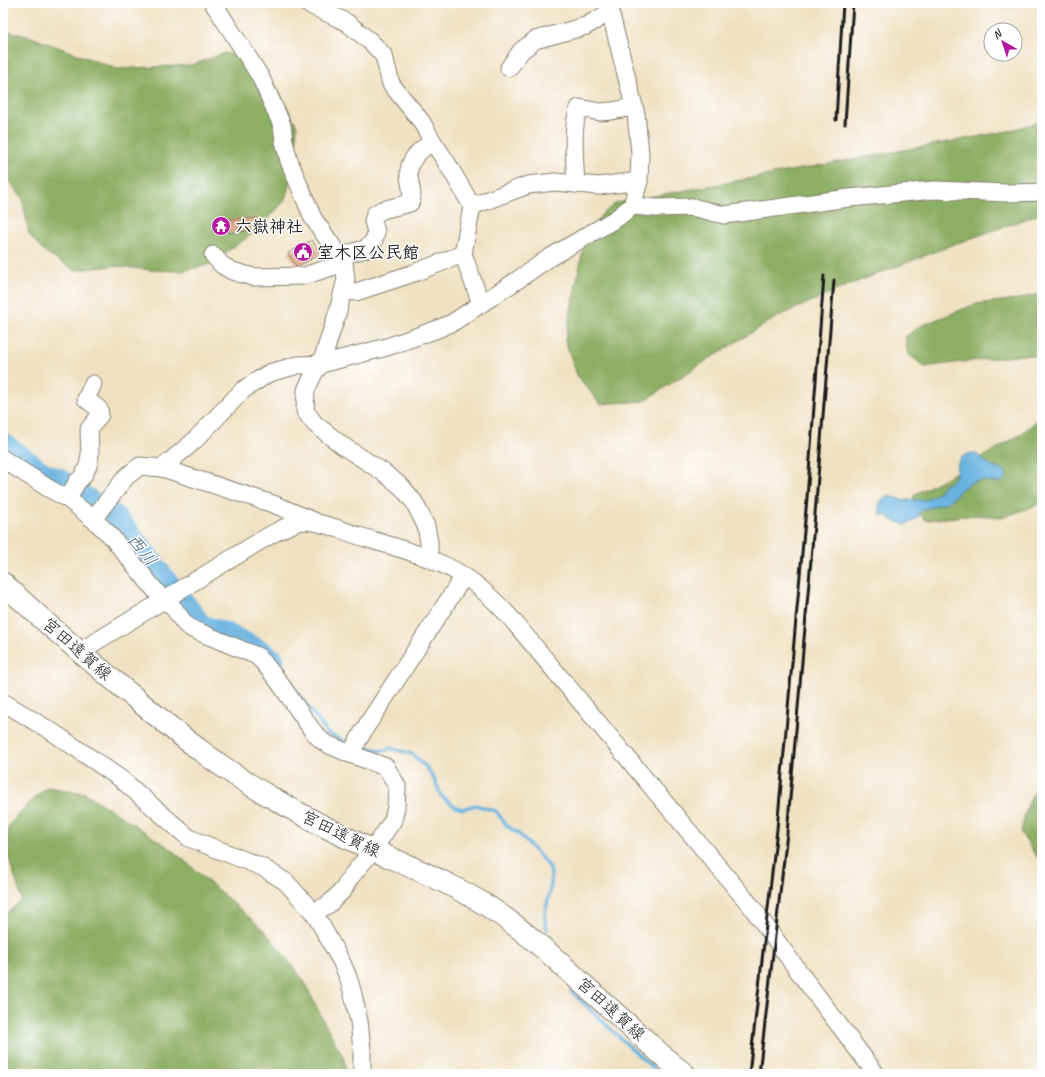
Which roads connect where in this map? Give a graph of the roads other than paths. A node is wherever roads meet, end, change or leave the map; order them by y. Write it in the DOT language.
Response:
graph roads {
  1 [pos="212,3"];
  2 [pos="306,3"];
  3 [pos="609,7"];
  4 [pos="509,68"];
  5 [pos="634,107"];
  6 [pos="433,142"];
  7 [pos="639,181"];
  8 [pos="576,184"];
  9 [pos="1042,192"];
  10 [pos="472,206"];
  11 [pos="632,206"];
  12 [pos="463,254"];
  13 [pos="213,255"];
  14 [pos="342,260"];
  15 [pos="343,291"];
  16 [pos="482,303"];
  17 [pos="321,364"];
  18 [pos="93,384"];
  19 [pos="3,459"];
  20 [pos="162,468"];
  21 [pos="68,499"];
  22 [pos="93,519"];
  23 [pos="321,524"];
  24 [pos="429,558"];
  25 [pos="464,576"];
  26 [pos="3,583"];
  27 [pos="163,600"];
  28 [pos="79,652"];
  29 [pos="3,702"];
  30 [pos="350,754"];
  31 [pos="373,850"];
  32 [pos="313,912"];
  33 [pos="362,1074"];
  34 [pos="686,1074"];
  35 [pos="876,1074"];
  1 -- 14 [label="street"];
  2 -- 6 [label="street"];
  3 -- 4 [label="street"];
  3 -- 5 [label="street"];
  5 -- 7 [label="street"];
  5 -- 8 [label="street"];
  6 -- 10 [label="street"];
  6 -- 14 [label="street"];
  7 -- 8 [label="street"];
  7 -- 11 [label="street"];
  8 -- 10 [label="street"];
  9 -- 11 [label="street"];
  10 -- 12 [label="street"];
  11 -- 16 [label="street"];
  12 -- 15 [label="street"];
  12 -- 16 [label="street"];
  13 -- 14 [label="street"];
  14 -- 15 [label="street"];
  15 -- 17 [label="street"];
  16 -- 17 [label="street"];
  17 -- 20 [label="street"];
  17 -- 24 [label="street"];
  18 -- 21 [label="street"];
  19 -- 21 [label="street"];
  20 -- 22 [label="street"];
  20 -- 23 [label="street"];
  21 -- 22 [label="street"];
  22 -- 27 [label="street"];
  23 -- 24 [label="street"];
  23 -- 27 [label="street"];
  24 -- 25 [label="street"];
  25 -- 30 [label="street"];
  25 -- 35 [label="street"];
  26 -- 28 [label="main road, 宮田遠賀線"];
  27 -- 28 [label="street"];
  27 -- 30 [label="street"];
  28 -- 31 [label="main road, 宮田遠賀線"];
  29 -- 32 [label="street"];
  30 -- 31 [label="street"];
  31 -- 32 [label="street"];
  31 -- 34 [label="main road, 宮田遠賀線"];
  32 -- 33 [label="street"];
}
